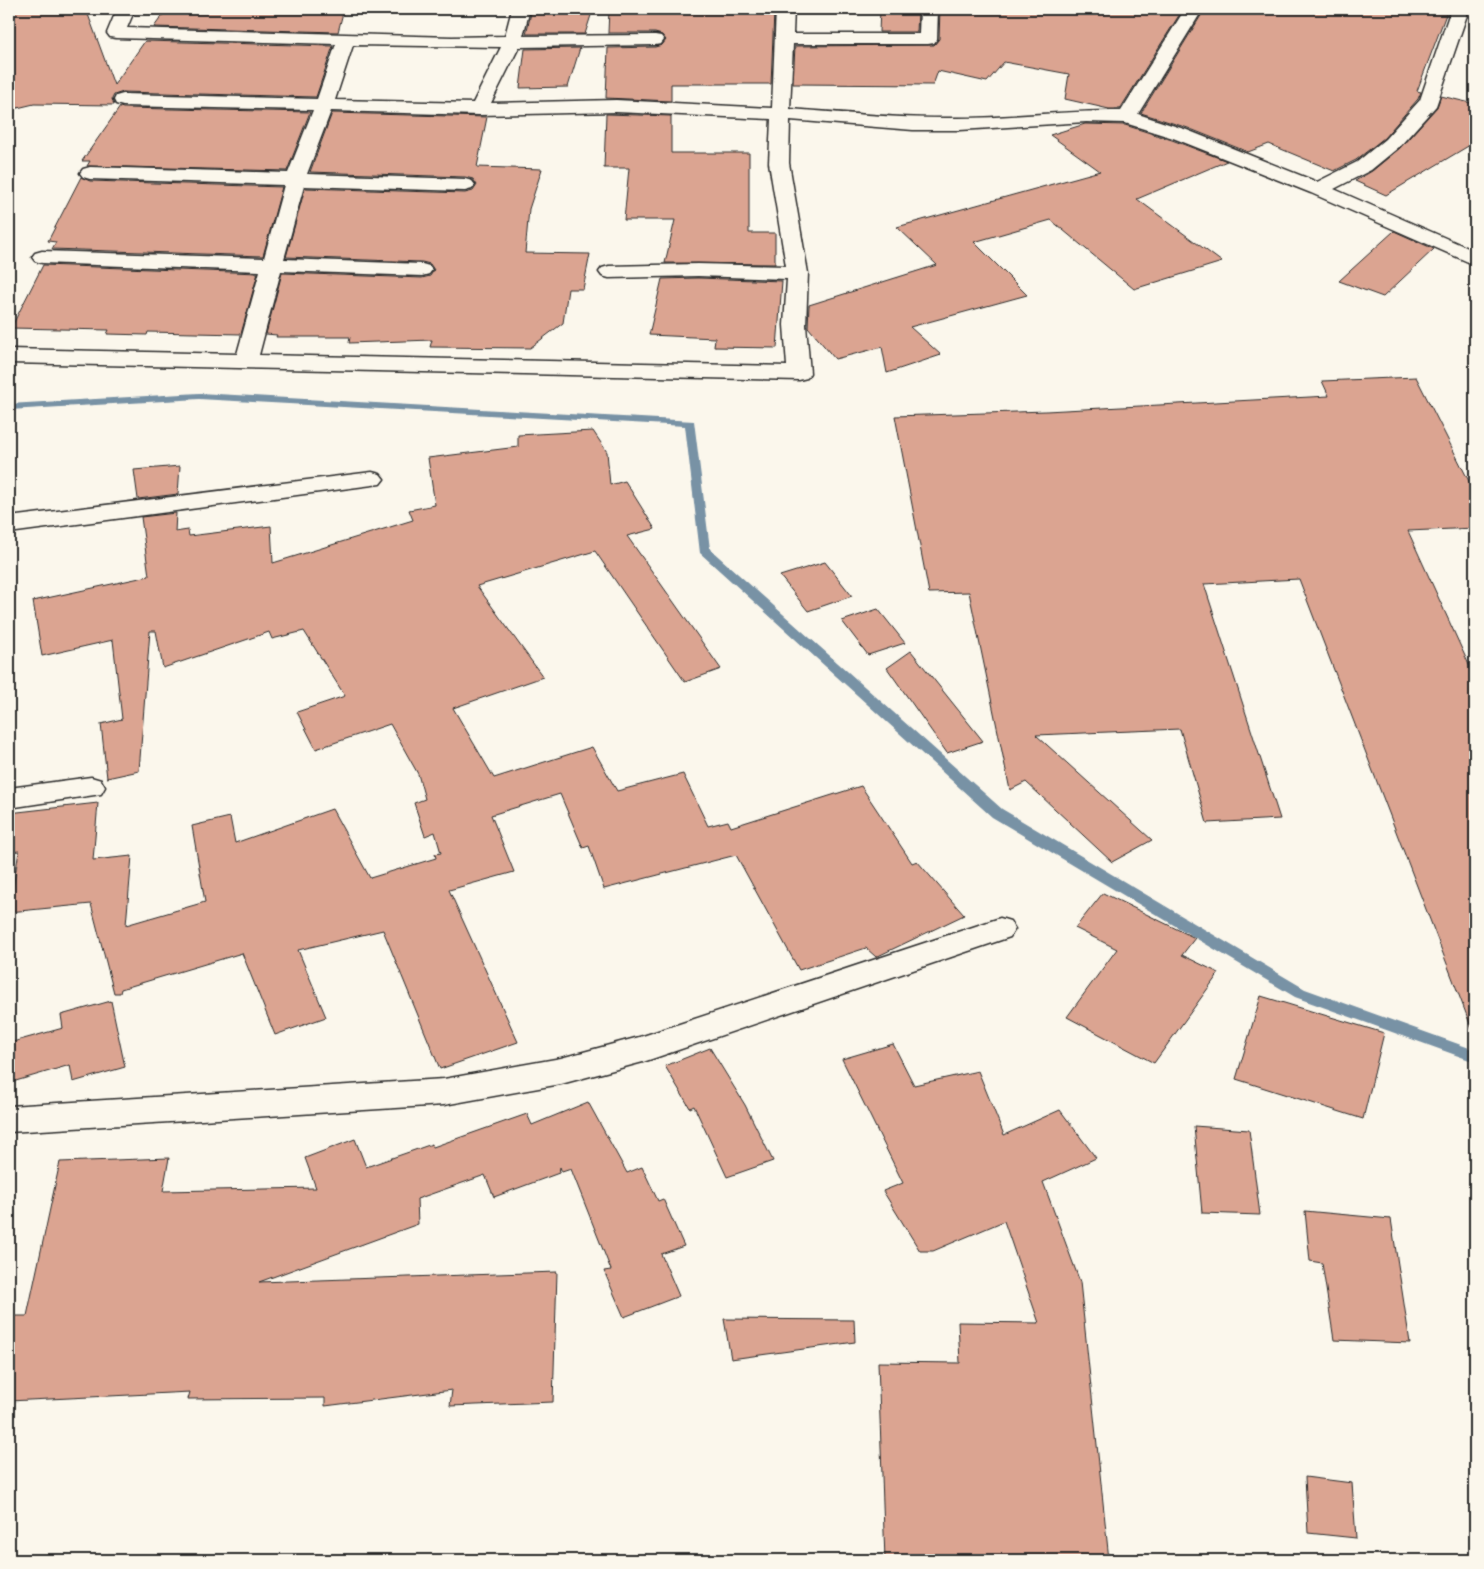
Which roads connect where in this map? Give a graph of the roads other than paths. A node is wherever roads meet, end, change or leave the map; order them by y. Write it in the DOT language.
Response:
graph roads {
  1 [pos="126,9"];
  2 [pos="521,9"];
  3 [pos="785,9"];
  4 [pos="930,9"];
  5 [pos="1194,9"];
  6 [pos="1460,9"];
  7 [pos="346,40"];
  8 [pos="655,40"];
  9 [pos="782,40"];
  10 [pos="512,42"];
  11 [pos="123,100"];
  12 [pos="324,105"];
  13 [pos="478,109"];
  14 [pos="780,114"];
  15 [pos="1127,117"];
  16 [pos="90,173"];
  17 [pos="296,178"];
  18 [pos="465,185"];
  19 [pos="1318,189"];
  20 [pos="42,257"];
  21 [pos="1475,259"];
  22 [pos="271,266"];
  23 [pos="422,270"];
  24 [pos="609,272"];
  25 [pos="798,273"];
  26 [pos="9,356"];
  27 [pos="246,362"];
  28 [pos="372,479"];
  29 [pos="9,526"];
  30 [pos="91,787"];
  31 [pos="9,798"];
  32 [pos="1000,929"];
  33 [pos="9,1119"];
  1 -- 7 [label="street"];
  2 -- 10 [label="street"];
  3 -- 9 [label="street"];
  4 -- 9 [label="street"];
  5 -- 15 [label="street"];
  6 -- 19 [label="street"];
  7 -- 10 [label="street"];
  7 -- 12 [label="street"];
  8 -- 10 [label="street"];
  9 -- 14 [label="street"];
  10 -- 13 [label="street"];
  11 -- 12 [label="street"];
  12 -- 13 [label="street"];
  12 -- 17 [label="street"];
  13 -- 14 [label="street"];
  14 -- 15 [label="street"];
  14 -- 25 [label="street"];
  15 -- 19 [label="street"];
  16 -- 17 [label="street"];
  17 -- 18 [label="street"];
  17 -- 22 [label="street"];
  19 -- 21 [label="street"];
  20 -- 22 [label="street"];
  22 -- 23 [label="street"];
  22 -- 27 [label="street"];
  24 -- 25 [label="street"];
  25 -- 27 [label="street"];
  26 -- 27 [label="street"];
  28 -- 29 [label="street"];
  30 -- 31 [label="street"];
  32 -- 33 [label="street"];
}
